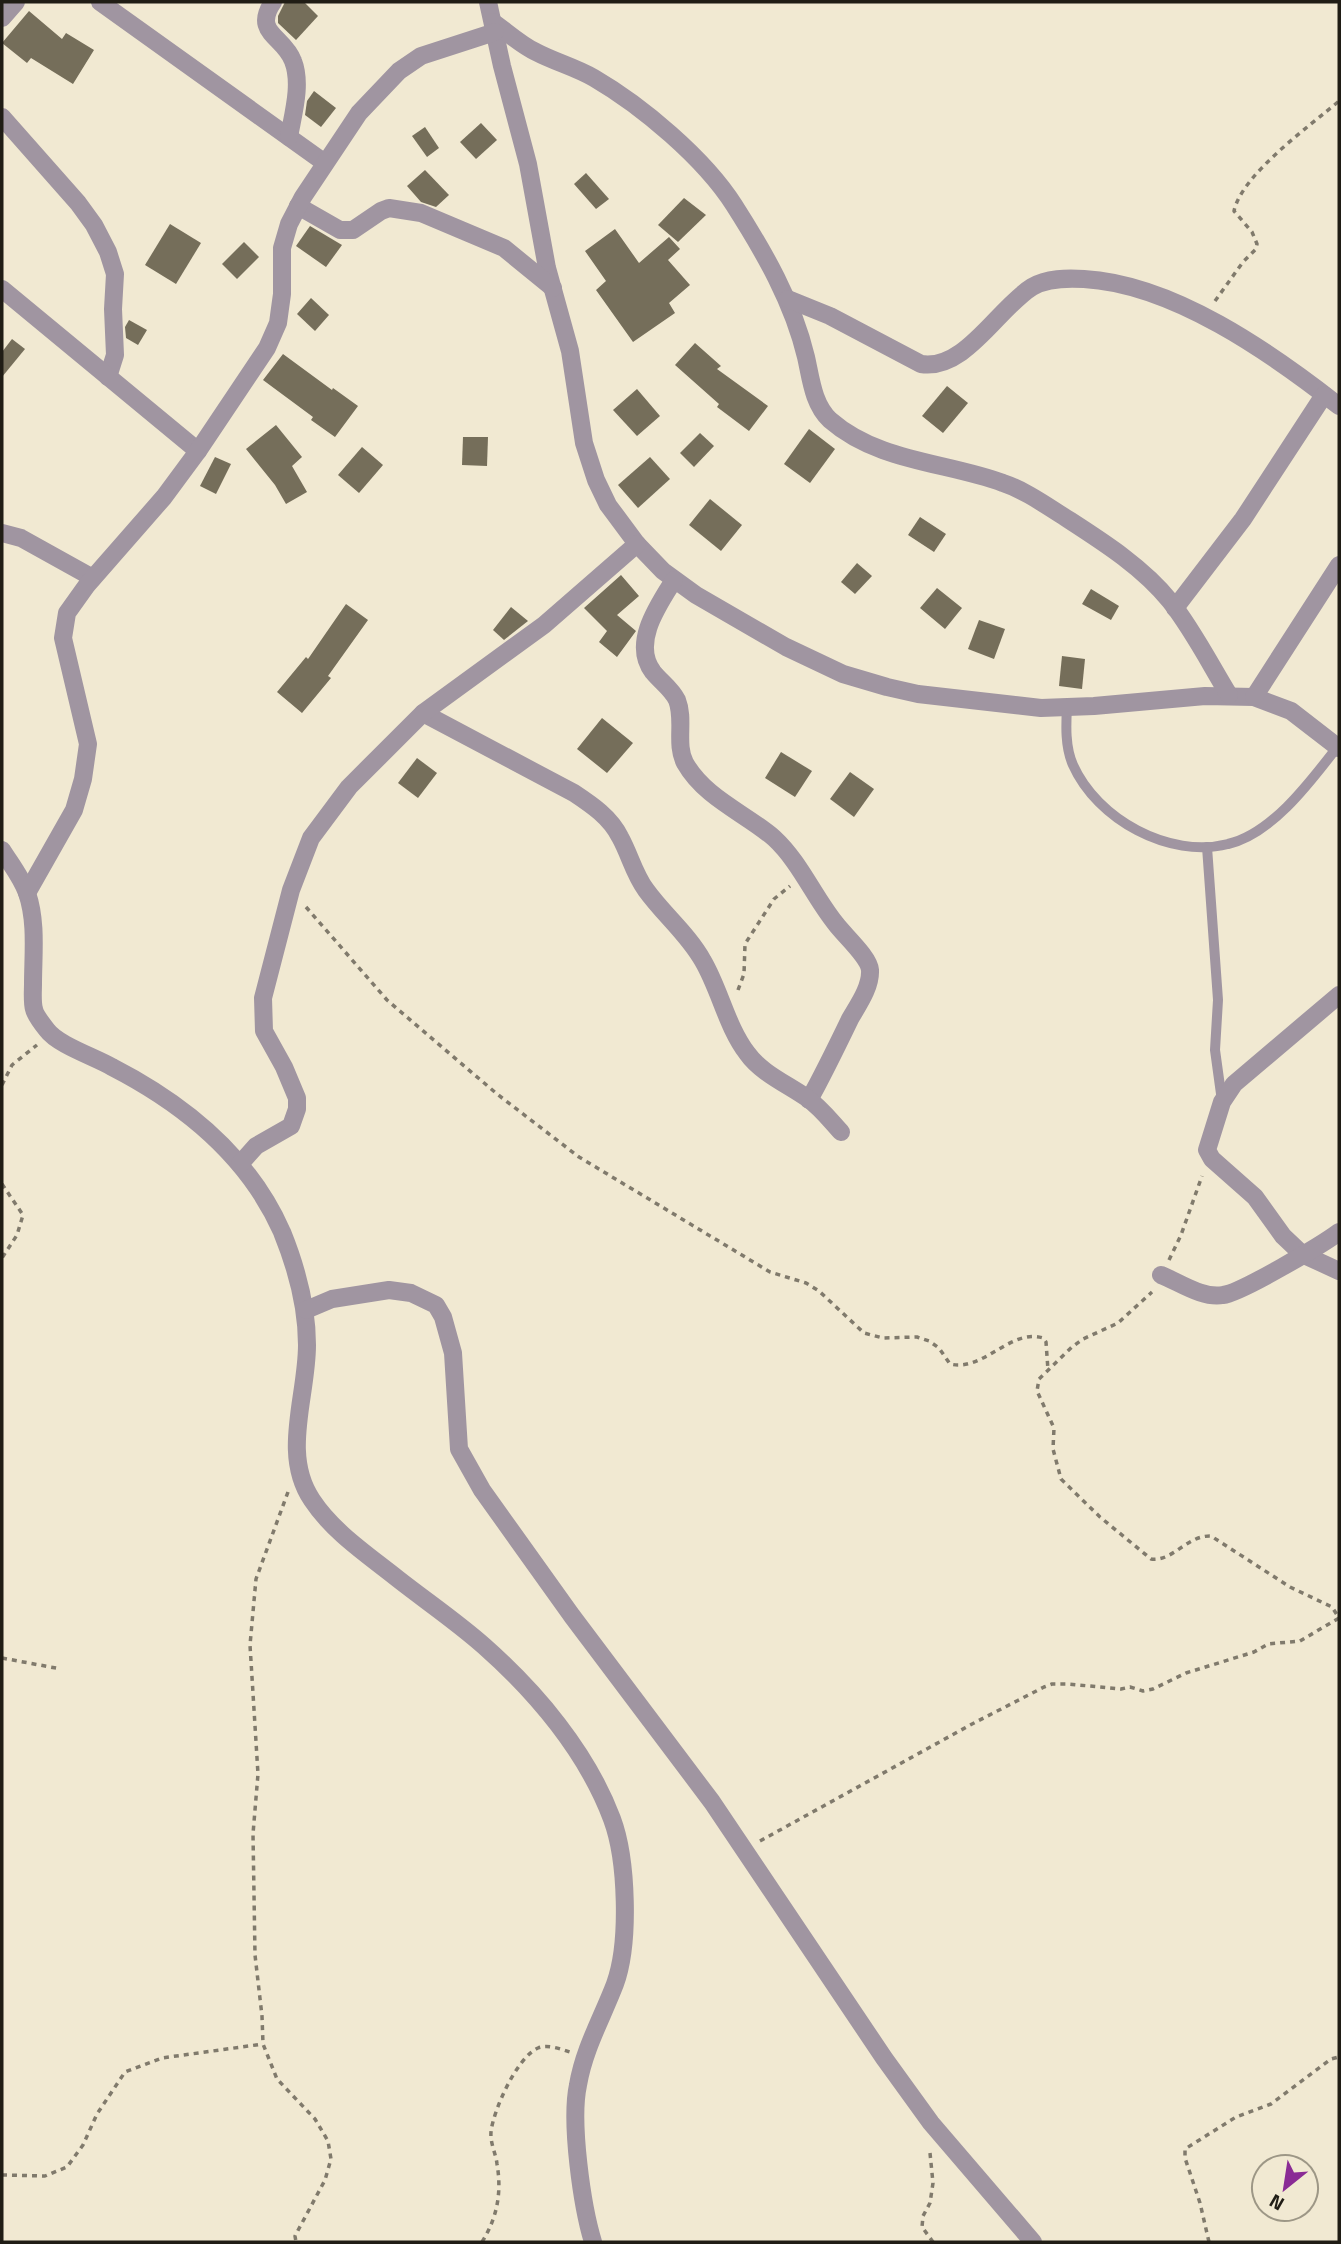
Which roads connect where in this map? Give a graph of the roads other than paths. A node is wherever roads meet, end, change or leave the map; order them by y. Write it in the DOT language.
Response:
graph roads {
  1 [pos="16,2"];
  2 [pos="100,2"];
  3 [pos="273,2"];
  4 [pos="488,2"];
  5 [pos="2,18"];
  6 [pos="494,27"];
  7 [pos="2,117"];
  8 [pos="289,137"];
  9 [pos="325,163"];
  10 [pos="298,206"];
  11 [pos="552,288"];
  12 [pos="2,289"];
  13 [pos="788,299"];
  14 [pos="108,377"];
  15 [pos="1324,395"];
  16 [pos="1339,406"];
  17 [pos="198,451"];
  18 [pos="2,533"];
  19 [pos="637,544"];
  20 [pos="1339,565"];
  21 [pos="93,578"];
  22 [pos="674,580"];
  23 [pos="1175,608"];
  24 [pos="1229,695"];
  25 [pos="1254,697"];
  26 [pos="1067,707"];
  27 [pos="423,713"];
  28 [pos="1338,747"];
  29 [pos="1207,846"];
  30 [pos="2,850"];
  31 [pos="27,893"];
  32 [pos="1339,995"];
  33 [pos="809,1100"];
  34 [pos="1222,1102"];
  35 [pos="841,1132"];
  36 [pos="240,1164"];
  37 [pos="1339,1232"];
  38 [pos="1303,1254"];
  39 [pos="1339,1271"];
  40 [pos="1161,1275"];
  41 [pos="306,1310"];
  42 [pos="593,2242"];
  43 [pos="1033,2242"];
  1 -- 5 [label="street"];
  2 -- 8 [label="street"];
  3 -- 8 [label="street"];
  4 -- 6 [label="street"];
  6 -- 9 [label="street"];
  6 -- 11 [label="street"];
  6 -- 13 [label="street"];
  7 -- 14 [label="street"];
  8 -- 9 [label="street"];
  9 -- 10 [label="street"];
  10 -- 11 [label="street"];
  10 -- 17 [label="street"];
  11 -- 19 [label="street"];
  12 -- 14 [label="street"];
  13 -- 15 [label="street"];
  13 -- 23 [label="street"];
  14 -- 17 [label="street"];
  15 -- 16 [label="street"];
  15 -- 23 [label="street"];
  17 -- 21 [label="street"];
  18 -- 21 [label="street"];
  19 -- 22 [label="street"];
  19 -- 27 [label="street"];
  20 -- 25 [label="street"];
  21 -- 31 [label="street"];
  22 -- 26 [label="street"];
  22 -- 33 [label="street"];
  23 -- 24 [label="street"];
  24 -- 25 [label="street"];
  24 -- 26 [label="street"];
  25 -- 28 [label="street"];
  26 -- 29 [label="lane"];
  27 -- 33 [label="street"];
  27 -- 36 [label="street"];
  28 -- 29 [label="lane"];
  29 -- 34 [label="lane"];
  30 -- 31 [label="street"];
  31 -- 36 [label="street"];
  32 -- 34 [label="street"];
  33 -- 35 [label="street"];
  34 -- 38 [label="street"];
  36 -- 41 [label="street"];
  37 -- 38 [label="street"];
  38 -- 39 [label="street"];
  38 -- 40 [label="street"];
  41 -- 42 [label="street"];
  41 -- 43 [label="street"];
}
